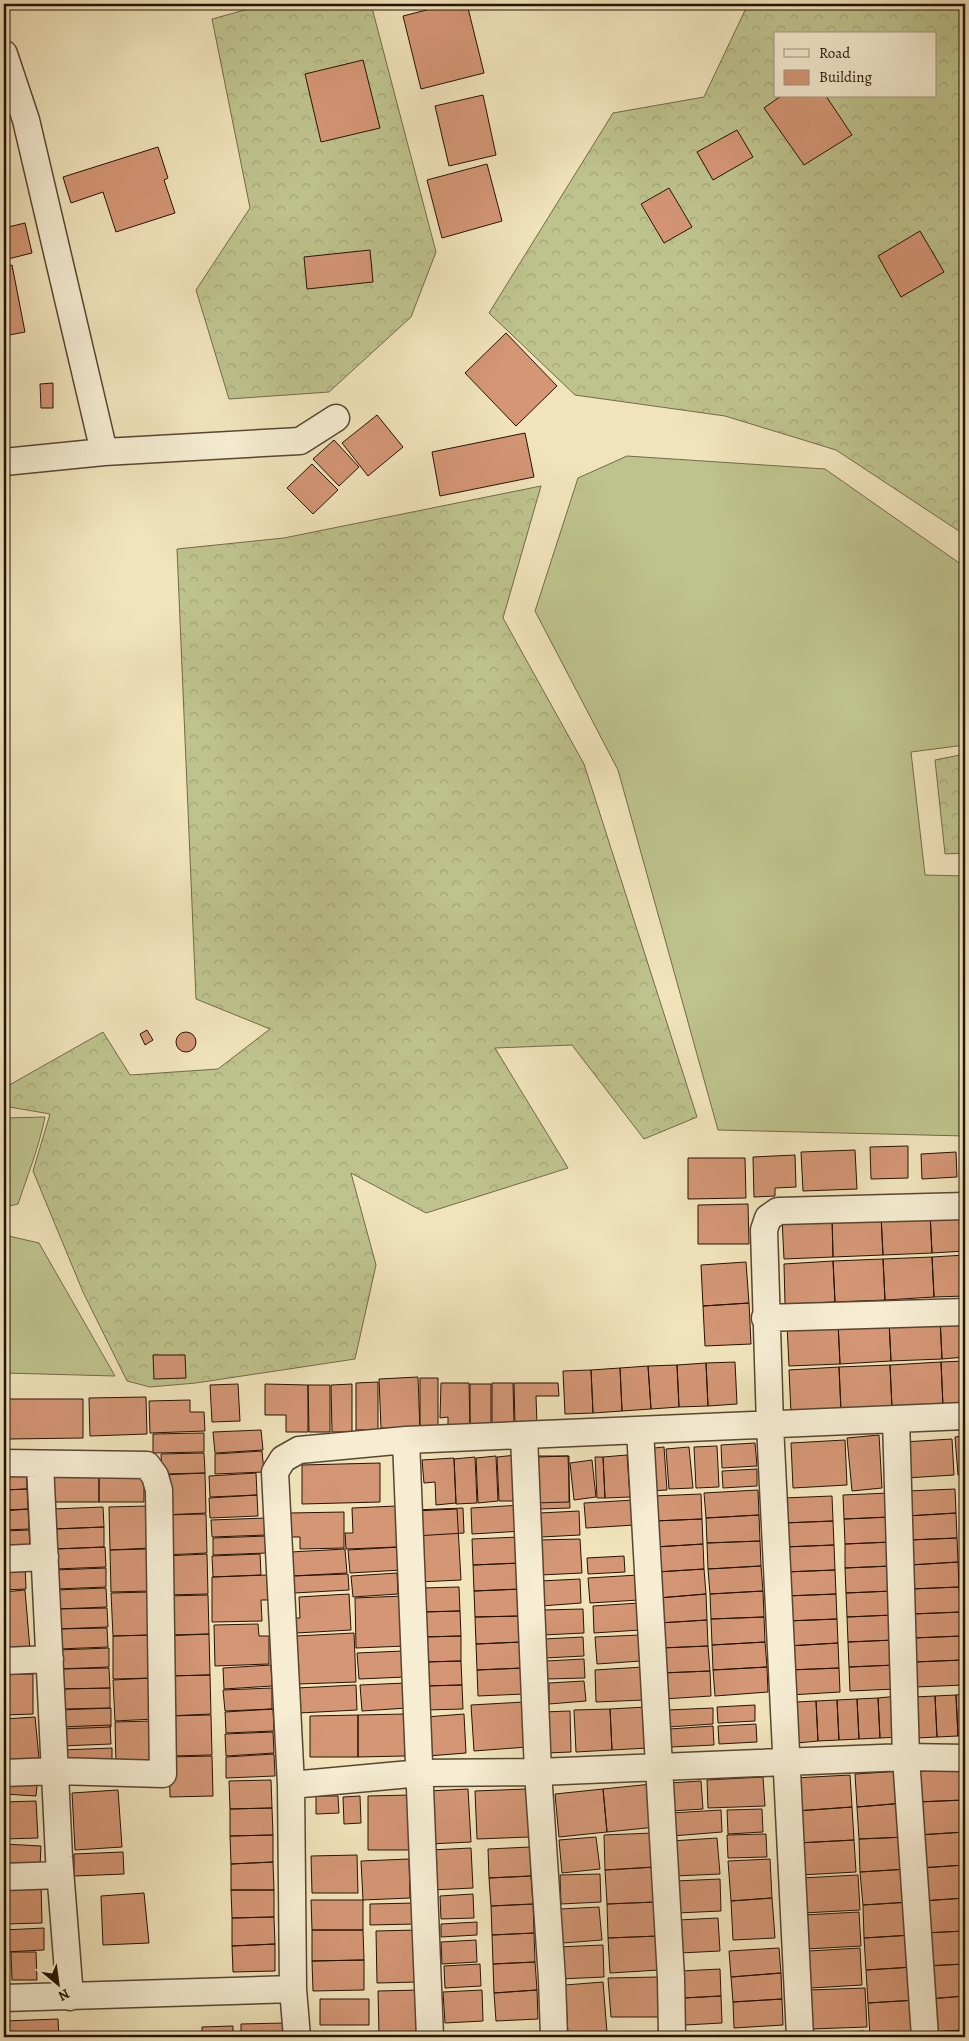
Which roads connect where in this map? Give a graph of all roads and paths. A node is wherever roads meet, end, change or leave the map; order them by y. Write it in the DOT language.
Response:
graph roads {
  1 [pos="4,54"];
  2 [pos="336,418"];
  3 [pos="104,452"];
  4 [pos="4,462"];
  5 [pos="965,1206"];
  6 [pos="965,1312"];
  7 [pos="765,1318"];
  8 [pos="965,1416"];
  9 [pos="896,1419"];
  10 [pos="770,1425"];
  11 [pos="640,1430"];
  12 [pos="524,1436"];
  13 [pos="406,1440"];
  14 [pos="4,1463"];
  15 [pos="40,1464"];
  16 [pos="45,1557"];
  17 [pos="4,1559"];
  18 [pos="50,1659"];
  19 [pos="4,1661"];
  20 [pos="906,1757"];
  21 [pos="965,1758"];
  22 [pos="786,1764"];
  23 [pos="660,1768"];
  24 [pos="55,1771"];
  25 [pos="4,1772"];
  26 [pos="538,1772"];
  27 [pos="421,1773"];
  28 [pos="291,1785"];
  29 [pos="60,1875"];
  30 [pos="4,1877"];
  31 [pos="293,1989"];
  32 [pos="70,1997"];
  33 [pos="4,1998"];
  34 [pos="296,2037"];
  35 [pos="430,2037"];
  36 [pos="554,2037"];
  37 [pos="672,2037"];
  38 [pos="800,2037"];
  39 [pos="925,2037"];
  1 -- 3 [label="street"];
  2 -- 3 [label="street"];
  3 -- 4 [label="street"];
  5 -- 7 [label="street"];
  6 -- 7 [label="street"];
  7 -- 10 [label="street"];
  8 -- 9 [label="street"];
  9 -- 10 [label="street"];
  9 -- 20 [label="street"];
  10 -- 11 [label="street"];
  10 -- 22 [label="street"];
  11 -- 12 [label="street"];
  11 -- 23 [label="street"];
  12 -- 13 [label="street"];
  12 -- 26 [label="street"];
  13 -- 27 [label="street"];
  13 -- 28 [label="street"];
  14 -- 15 [label="street"];
  15 -- 16 [label="street"];
  15 -- 24 [label="street"];
  16 -- 17 [label="street"];
  16 -- 18 [label="street"];
  18 -- 19 [label="street"];
  18 -- 24 [label="street"];
  20 -- 21 [label="street"];
  20 -- 22 [label="street"];
  20 -- 39 [label="street"];
  22 -- 23 [label="street"];
  22 -- 38 [label="street"];
  23 -- 26 [label="street"];
  23 -- 37 [label="street"];
  24 -- 25 [label="street"];
  24 -- 29 [label="street"];
  26 -- 27 [label="street"];
  26 -- 36 [label="street"];
  27 -- 28 [label="street"];
  27 -- 35 [label="street"];
  28 -- 31 [label="street"];
  29 -- 30 [label="street"];
  29 -- 32 [label="street"];
  31 -- 32 [label="street"];
  31 -- 34 [label="street"];
  32 -- 33 [label="street"];
}
